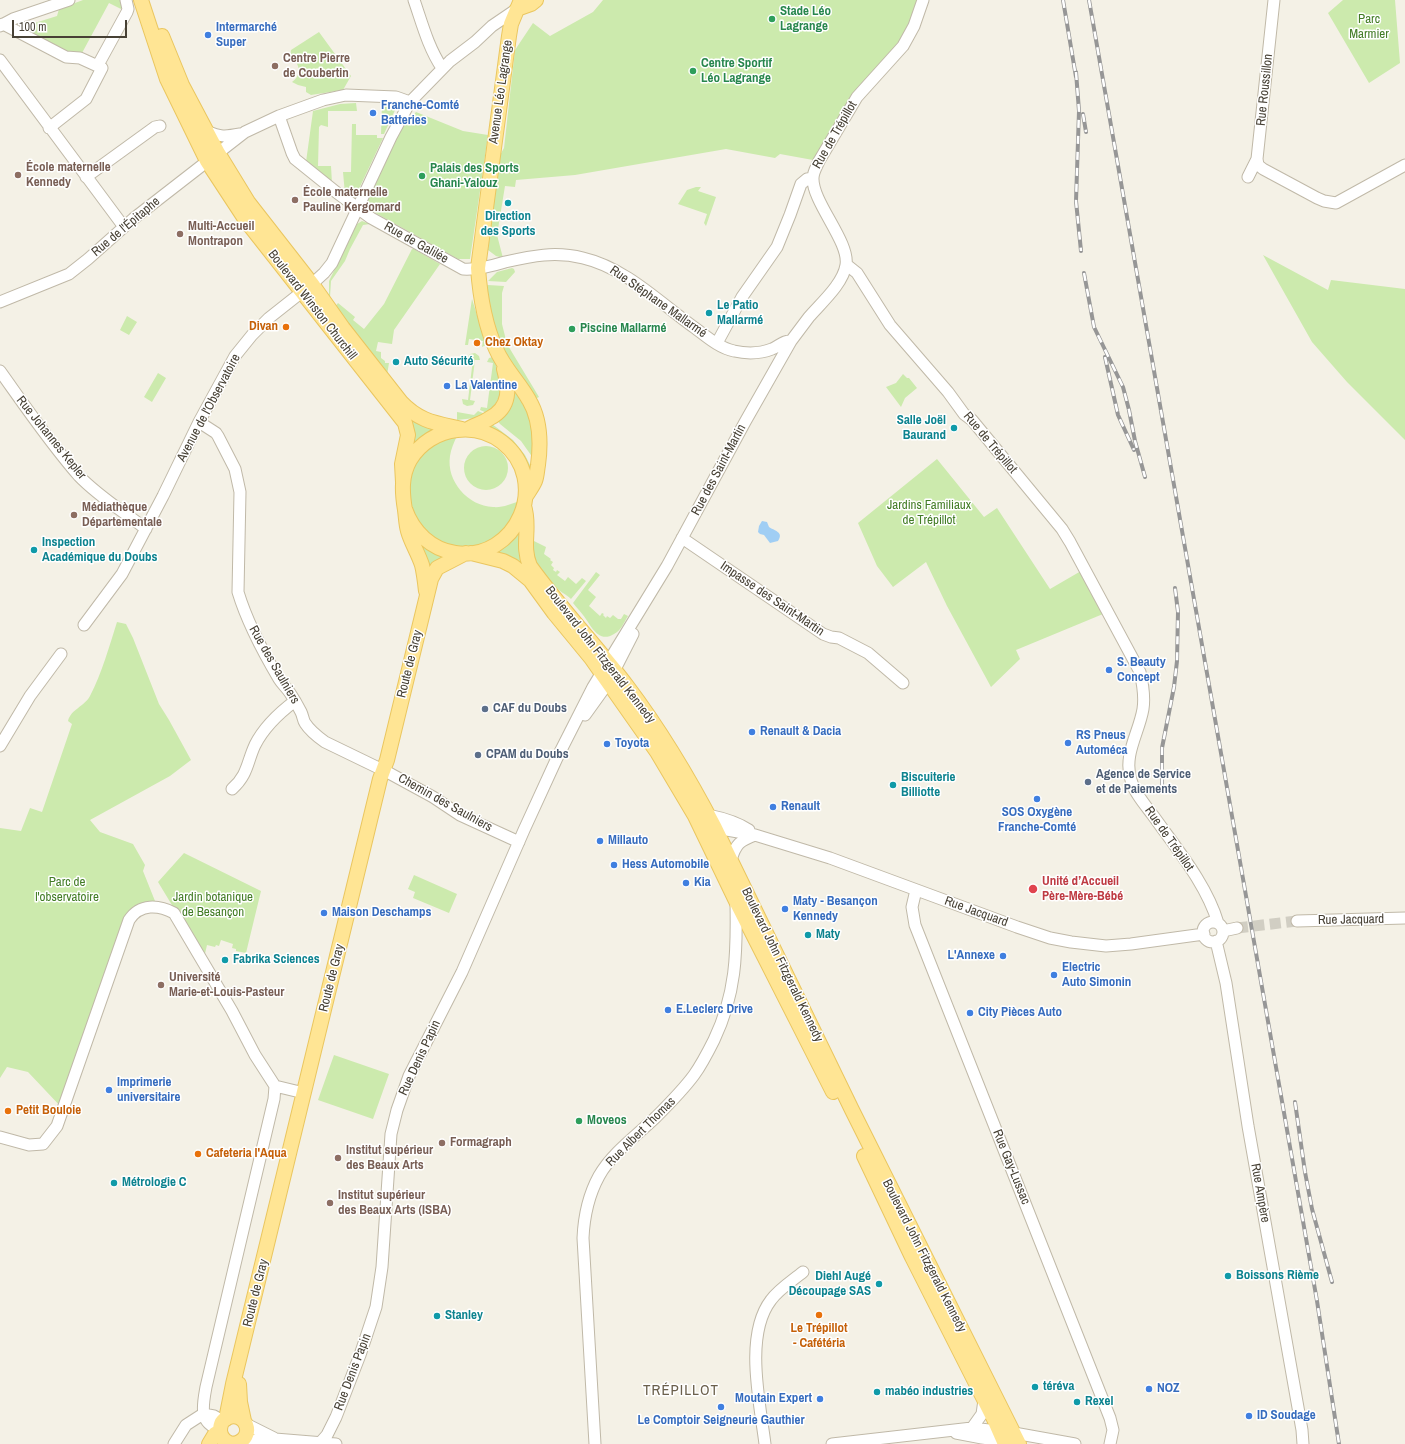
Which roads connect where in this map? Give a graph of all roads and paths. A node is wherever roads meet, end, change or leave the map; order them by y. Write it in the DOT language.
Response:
graph roads {
  1 [pos="69,0"];
  2 [pos="126,0"];
  3 [pos="141,0"];
  4 [pos="151,0"];
  5 [pos="414,0"];
  6 [pos="536,0"];
  7 [pos="923,0"];
  8 [pos="1274,0"];
  9 [pos="518,3"];
  10 [pos="1,25"];
  11 [pos="0,60"];
  12 [pos="98,65"];
  13 [pos="442,68"];
  14 [pos="410,102"];
  15 [pos="279,116"];
  16 [pos="160,126"];
  17 [pos="49,128"];
  18 [pos="206,131"];
  19 [pos="240,134"];
  20 [pos="213,157"];
  21 [pos="1257,159"];
  22 [pos="1405,165"];
  23 [pos="86,177"];
  24 [pos="813,178"];
  25 [pos="1248,178"];
  26 [pos="358,208"];
  27 [pos="124,227"];
  28 [pos="846,264"];
  29 [pos="478,268"];
  30 [pos="307,289"];
  31 [pos="0,302"];
  32 [pos="791,341"];
  33 [pos="717,343"];
  34 [pos="503,362"];
  35 [pos="0,371"];
  36 [pos="199,422"];
  37 [pos="465,429"];
  38 [pos="403,482"];
  39 [pos="525,501"];
  40 [pos="405,509"];
  41 [pos="146,529"];
  42 [pos="682,538"];
  43 [pos="468,553"];
  44 [pos="427,597"];
  45 [pos="84,624"];
  46 [pos="61,654"];
  47 [pos="608,672"];
  48 [pos="903,683"];
  49 [pos="295,701"];
  50 [pos="0,746"];
  51 [pos="377,768"];
  52 [pos="232,789"];
  53 [pos="704,820"];
  54 [pos="715,828"];
  55 [pos="755,835"];
  56 [pos="519,842"];
  57 [pos="731,860"];
  58 [pos="916,890"];
  59 [pos="736,901"];
  60 [pos="1405,918"];
  61 [pos="1296,921"];
  62 [pos="1216,926"];
  63 [pos="1237,928"];
  64 [pos="1204,934"];
  65 [pos="1216,942"];
  66 [pos="274,1090"];
  67 [pos="300,1096"];
  68 [pos="0,1137"];
  69 [pos="803,1272"];
  70 [pos="239,1360"];
  71 [pos="984,1400"];
  72 [pos="203,1414"];
  73 [pos="245,1423"];
  74 [pos="222,1425"];
  75 [pos="972,1428"];
  76 [pos="954,1431"];
  77 [pos="274,1439"];
  78 [pos="894,1440"];
  79 [pos="1012,1440"];
  80 [pos="236,1443"];
  81 [pos="319,1443"];
  82 [pos="174,1444"];
  83 [pos="209,1444"];
  84 [pos="336,1444"];
  85 [pos="594,1444"];
  86 [pos="765,1444"];
  87 [pos="832,1444"];
  88 [pos="1074,1444"];
  89 [pos="1110,1444"];
  90 [pos="1303,1444"];
  1 -- 10 [label="street"];
  2 -- 12 [label="street"];
  3 -- 20 [label="main road, Boulevard Winston Churchill"];
  4 -- 18 [label="main road, Boulevard Winston Churchill"];
  5 -- 13 [label="street"];
  6 -- 9 [label="main road"];
  7 -- 24 [label="street, Rue de Trépillot"];
  8 -- 21 [label="street, Rue Roussillon"];
  9 -- 13 [label="street, Avenue de l'Observatoire"];
  9 -- 29 [label="main road, Avenue Léo Lagrange"];
  10 -- 12 [label="street"];
  11 -- 17 [label="street"];
  12 -- 17 [label="street"];
  13 -- 14 [label="street, Avenue de l'Observatoire"];
  14 -- 15 [label="street, Rue de l'Épitaphe"];
  14 -- 26 [label="street, Avenue de l'Observatoire"];
  15 -- 19 [label="street, Rue de l'Épitaphe"];
  15 -- 26 [label="street, Rue de Galilée"];
  16 -- 23 [label="street"];
  17 -- 23 [label="street"];
  18 -- 19 [label="street, Rue de l'Épitaphe"];
  18 -- 20 [label="main road, Boulevard Winston Churchill"];
  19 -- 20 [label="street, Rue de l'Épitaphe"];
  20 -- 27 [label="street, Rue de l'Épitaphe"];
  20 -- 30 [label="main road, Boulevard Winston Churchill"];
  21 -- 22 [label="street"];
  21 -- 25 [label="street, Rue Roussillon"];
  23 -- 27 [label="street"];
  24 -- 28 [label="street, Rue de Trépillot"];
  24 -- 33 [label="street, Rue Stéphane Mallarmé"];
  26 -- 29 [label="street, Rue de Galilée"];
  26 -- 30 [label="street, Avenue de l'Observatoire"];
  27 -- 31 [label="street, Rue de l'Épitaphe"];
  28 -- 32 [label="street, Rue des Saint-Martin"];
  28 -- 62 [label="street, Rue de Trépillot"];
  29 -- 33 [label="street, Rue Stéphane Mallarmé"];
  29 -- 34 [label="main road, Avenue Léo Lagrange"];
  30 -- 36 [label="street, Avenue de l'Observatoire"];
  30 -- 37 [label="main road, Boulevard Winston Churchill"];
  30 -- 38 [label="main road, Boulevard Winston Churchill"];
  32 -- 33 [label="street"];
  32 -- 42 [label="street, Rue des Saint-Martin"];
  34 -- 37 [label="main road, Avenue Léo Lagrange"];
  34 -- 39 [label="main road, Avenue Léo Lagrange"];
  35 -- 41 [label="street, Rue Johannes Kepler"];
  36 -- 41 [label="street, Avenue de l'Observatoire"];
  36 -- 49 [label="street, Rue des Saulniers"];
  37 -- 38 [label="main road"];
  37 -- 39 [label="main road"];
  38 -- 40 [label="main road"];
  39 -- 43 [label="main road"];
  39 -- 47 [label="main road, Boulevard John Fitzgerald Kennedy"];
  40 -- 43 [label="main road"];
  40 -- 44 [label="main road, Route de Gray"];
  41 -- 45 [label="street, Avenue de l'Observatoire"];
  42 -- 47 [label="street, Rue des Saint-Martin"];
  42 -- 48 [label="street, Impasse des Saint-Martin"];
  43 -- 44 [label="main road, Route de Gray"];
  43 -- 47 [label="main road, Boulevard John Fitzgerald Kennedy"];
  44 -- 51 [label="main road, Route de Gray"];
  46 -- 50 [label="street"];
  47 -- 53 [label="main road, Boulevard John Fitzgerald Kennedy"];
  47 -- 56 [label="street, Rue Denis Papin"];
  49 -- 51 [label="street, Rue des Saulniers"];
  49 -- 52 [label="street"];
  51 -- 56 [label="street, Chemin des Saulniers"];
  51 -- 67 [label="main road, Route de Gray"];
  53 -- 54 [label="main road, Boulevard John Fitzgerald Kennedy"];
  53 -- 55 [label="street, Rue Jacquard"];
  53 -- 59 [label="main road, Boulevard John Fitzgerald Kennedy"];
  54 -- 55 [label="street, Rue Jacquard"];
  54 -- 57 [label="main road, Boulevard John Fitzgerald Kennedy"];
  55 -- 57 [label="street"];
  55 -- 58 [label="street, Rue Jacquard"];
  56 -- 81 [label="street, Rue Denis Papin"];
  57 -- 79 [label="main road, Boulevard John Fitzgerald Kennedy"];
  58 -- 64 [label="street, Rue Jacquard"];
  58 -- 89 [label="street, Rue Gay-Lussac"];
  59 -- 71 [label="main road, Boulevard John Fitzgerald Kennedy"];
  59 -- 85 [label="street, Rue Albert Thomas"];
  60 -- 61 [label="street, Rue Jacquard"];
  62 -- 63 [label="street"];
  62 -- 64 [label="street"];
  62 -- 65 [label="street"];
  64 -- 65 [label="street"];
  65 -- 90 [label="street, Rue Ampère"];
  66 -- 67 [label="street"];
  66 -- 68 [label="street"];
  66 -- 72 [label="street"];
  67 -- 70 [label="main road, Route de Gray"];
  69 -- 86 [label="street"];
  70 -- 73 [label="main road, Route de Gray"];
  70 -- 74 [label="main road, Route de Gray"];
  71 -- 75 [label="street"];
  71 -- 79 [label="main road, Boulevard John Fitzgerald Kennedy"];
  72 -- 74 [label="street"];
  72 -- 82 [label="street"];
  73 -- 74 [label="main road"];
  73 -- 77 [label="street"];
  73 -- 80 [label="main road"];
  74 -- 80 [label="main road"];
  74 -- 83 [label="main road"];
  75 -- 76 [label="street"];
  75 -- 79 [label="street"];
  76 -- 78 [label="street"];
  76 -- 79 [label="street"];
  77 -- 80 [label="street"];
  77 -- 81 [label="street"];
  78 -- 87 [label="street"];
  79 -- 88 [label="street"];
  81 -- 84 [label="street"];
}
